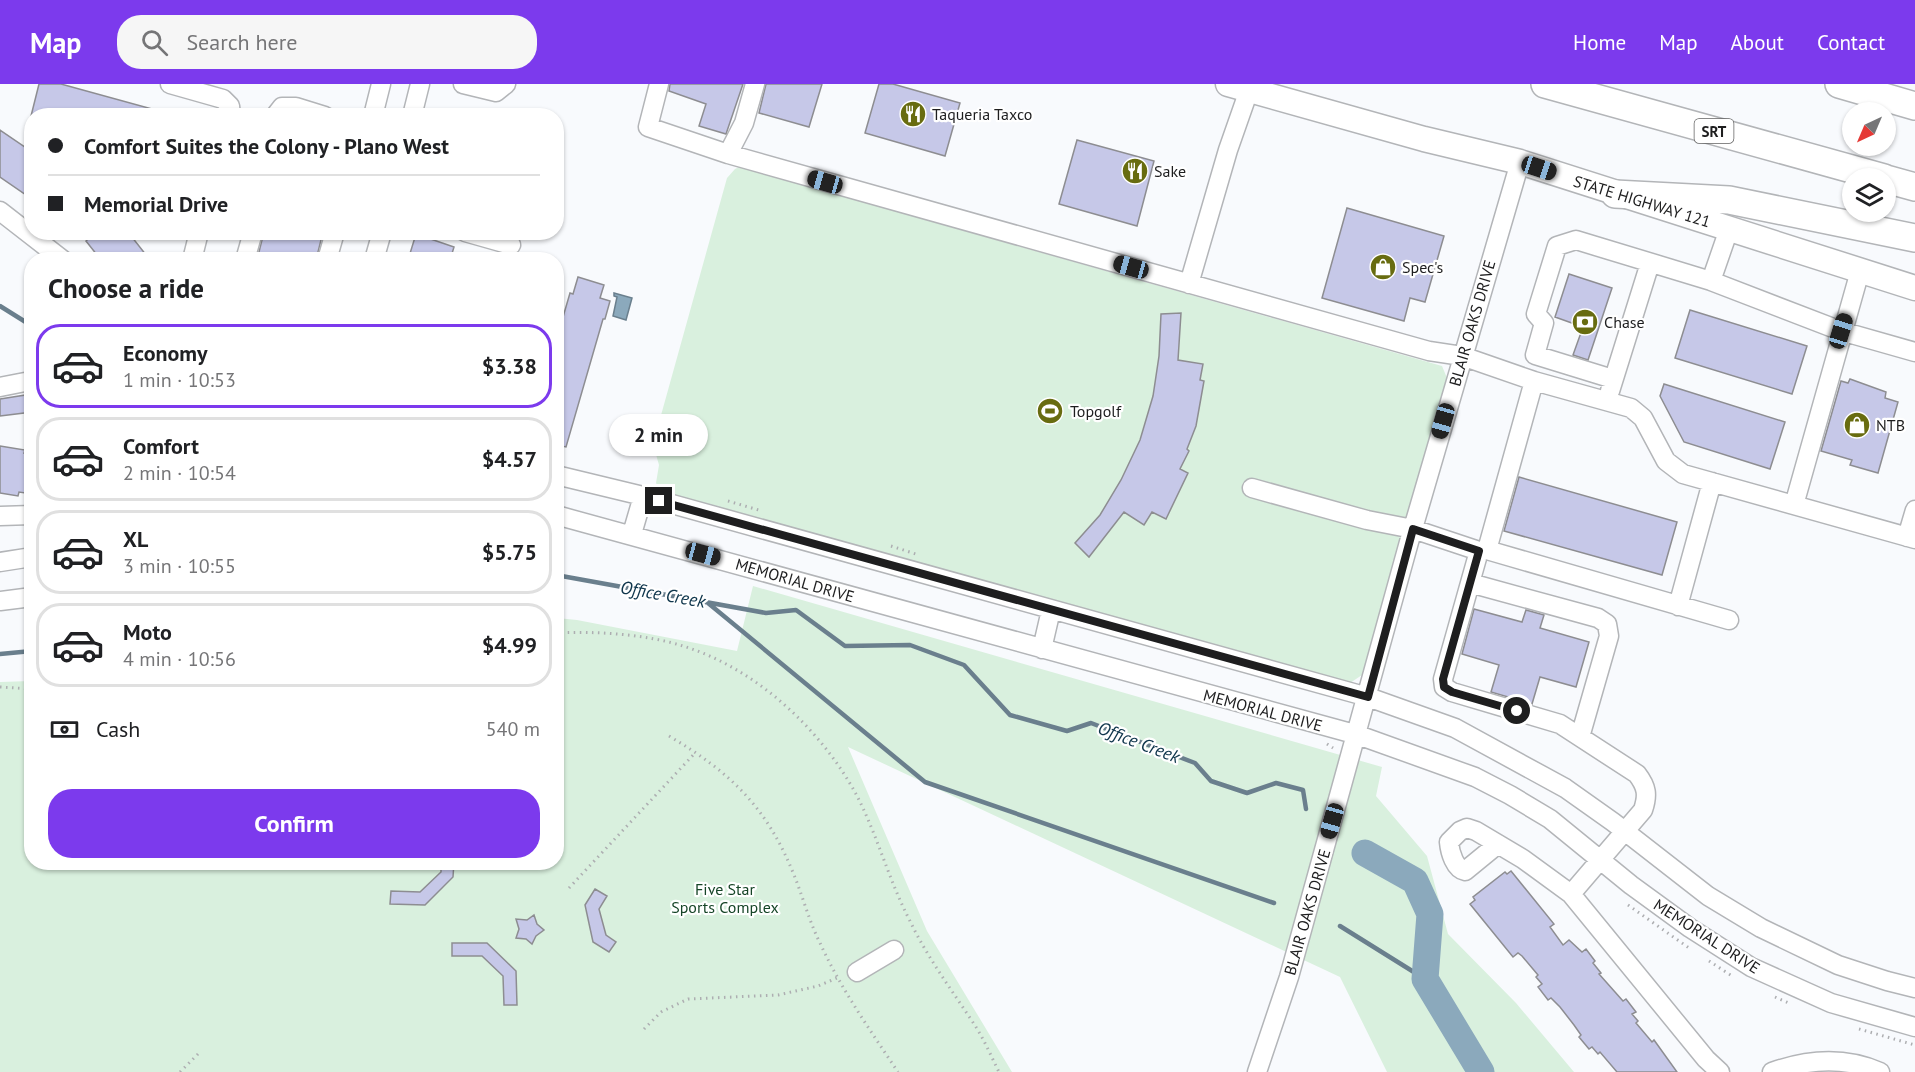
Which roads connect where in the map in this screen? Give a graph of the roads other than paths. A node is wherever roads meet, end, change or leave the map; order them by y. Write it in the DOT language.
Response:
graph roads {
  1 [pos="170,84"];
  2 [pos="381,84"];
  3 [pos="420,84"];
  4 [pos="463,84"];
  5 [pos="506,84"];
  6 [pos="659,84"];
  7 [pos="754,84"];
  8 [pos="1545,84"];
  9 [pos="1839,84"];
  10 [pos="1238,87"];
  11 [pos="1915,106"];
  12 [pos="230,108"];
  13 [pos="281,108"];
  14 [pos="299,108"];
  15 [pos="375,108"];
  16 [pos="414,108"];
  17 [pos="728,154"];
  18 [pos="1520,162"];
  19 [pos="1846,168"];
  20 [pos="1896,182"];
  21 [pos="1915,187"];
  22 [pos="1615,194"];
  23 [pos="0,211"];
  24 [pos="1729,229"];
  25 [pos="24,230"];
  26 [pos="1915,238"];
  27 [pos="37,240"];
  28 [pos="493,240"];
  29 [pos="511,245"];
  30 [pos="53,252"];
  31 [pos="1650,263"];
  32 [pos="1860,271"];
  33 [pos="1711,281"];
  34 [pos="1189,284"];
  35 [pos="1915,288"];
  36 [pos="1841,331"];
  37 [pos="1915,352"];
  38 [pos="1462,356"];
  39 [pos="1613,379"];
  40 [pos="1534,381"];
  41 [pos="24,382"];
  42 [pos="0,387"];
  43 [pos="1607,401"];
  44 [pos="564,477"];
  45 [pos="1712,482"];
  46 [pos="1252,488"];
  47 [pos="643,496"];
  48 [pos="1794,505"];
  49 [pos="1915,510"];
  50 [pos="24,515"];
  51 [pos="0,516"];
  52 [pos="564,517"];
  53 [pos="1413,529"];
  54 [pos="632,534"];
  55 [pos="1911,538"];
  56 [pos="1483,551"];
  57 [pos="24,558"];
  58 [pos="0,562"];
  59 [pos="1470,583"];
  60 [pos="24,598"];
  61 [pos="0,601"];
  62 [pos="1678,606"];
  63 [pos="1051,610"];
  64 [pos="1730,620"];
  65 [pos="1042,649"];
  66 [pos="1368,697"];
  67 [pos="1358,735"];
  68 [pos="1580,737"];
  69 [pos="1626,832"];
  70 [pos="1498,844"];
  71 [pos="1601,860"];
  72 [pos="1571,894"];
  73 [pos="894,950"];
  74 [pos="857,972"];
  75 [pos="1915,988"];
  76 [pos="1915,1027"];
  77 [pos="1257,1072"];
  78 [pos="1720,1072"];
  79 [pos="1772,1072"];
  80 [pos="1880,1072"];
  1 -- 12 [label="street"];
  2 -- 15 [label="street"];
  3 -- 16 [label="street"];
  4 -- 5 [label="street"];
  6 -- 17 [label="street"];
  7 -- 17 [label="street"];
  8 -- 19 [label="highway, SRT"];
  9 -- 11 [label="highway"];
  10 -- 18 [label="main road, STATE HIGHWAY 121"];
  10 -- 34 [label="street"];
  13 -- 14 [label="street"];
  17 -- 34 [label="street"];
  18 -- 22 [label="main road, STATE HIGHWAY 121"];
  18 -- 38 [label="street, BLAIR OAKS DRIVE"];
  20 -- 21 [label="highway, SRT"];
  22 -- 24 [label="main road, STATE HIGHWAY 121"];
  22 -- 26 [label="highway"];
  23 -- 25 [label="street"];
  24 -- 32 [label="main road, STATE HIGHWAY 121"];
  24 -- 33 [label="street"];
  27 -- 30 [label="street"];
  28 -- 29 [label="street"];
  31 -- 33 [label="street"];
  31 -- 39 [label="street"];
  31 -- 39 [label="street"];
  32 -- 35 [label="main road, STATE HIGHWAY 121"];
  32 -- 36 [label="street"];
  33 -- 36 [label="street"];
  34 -- 38 [label="street"];
  36 -- 37 [label="street"];
  36 -- 48 [label="street"];
  38 -- 40 [label="street"];
  38 -- 53 [label="street, BLAIR OAKS DRIVE"];
  39 -- 43 [label="street"];
  40 -- 43 [label="street"];
  40 -- 56 [label="street"];
  41 -- 42 [label="street"];
  43 -- 45 [label="street"];
  44 -- 47 [label="street, MEMORIAL DRIVE"];
  45 -- 48 [label="street"];
  45 -- 62 [label="street"];
  46 -- 53 [label="street"];
  47 -- 54 [label="street"];
  47 -- 63 [label="street, MEMORIAL DRIVE"];
  48 -- 55 [label="street"];
  49 -- 55 [label="street"];
  50 -- 51 [label="street"];
  52 -- 54 [label="street, MEMORIAL DRIVE"];
  53 -- 56 [label="street"];
  53 -- 66 [label="street, BLAIR OAKS DRIVE"];
  54 -- 65 [label="street, MEMORIAL DRIVE"];
  56 -- 59 [label="street"];
  56 -- 62 [label="street"];
  57 -- 58 [label="street"];
  59 -- 68 [label="street"];
  59 -- 68 [label="street"];
  60 -- 61 [label="street"];
  62 -- 64 [label="street"];
  63 -- 65 [label="street"];
  63 -- 66 [label="street, MEMORIAL DRIVE"];
  65 -- 67 [label="street, MEMORIAL DRIVE"];
  66 -- 67 [label="street, BLAIR OAKS DRIVE"];
  66 -- 69 [label="street, MEMORIAL DRIVE"];
  67 -- 71 [label="street, MEMORIAL DRIVE"];
  67 -- 77 [label="street, BLAIR OAKS DRIVE"];
  68 -- 69 [label="street"];
  69 -- 71 [label="street"];
  69 -- 75 [label="street, MEMORIAL DRIVE"];
  70 -- 72 [label="street"];
  71 -- 72 [label="street"];
  71 -- 76 [label="street, MEMORIAL DRIVE"];
  72 -- 78 [label="street"];
  73 -- 74 [label="street"];
  79 -- 80 [label="street"];
}
